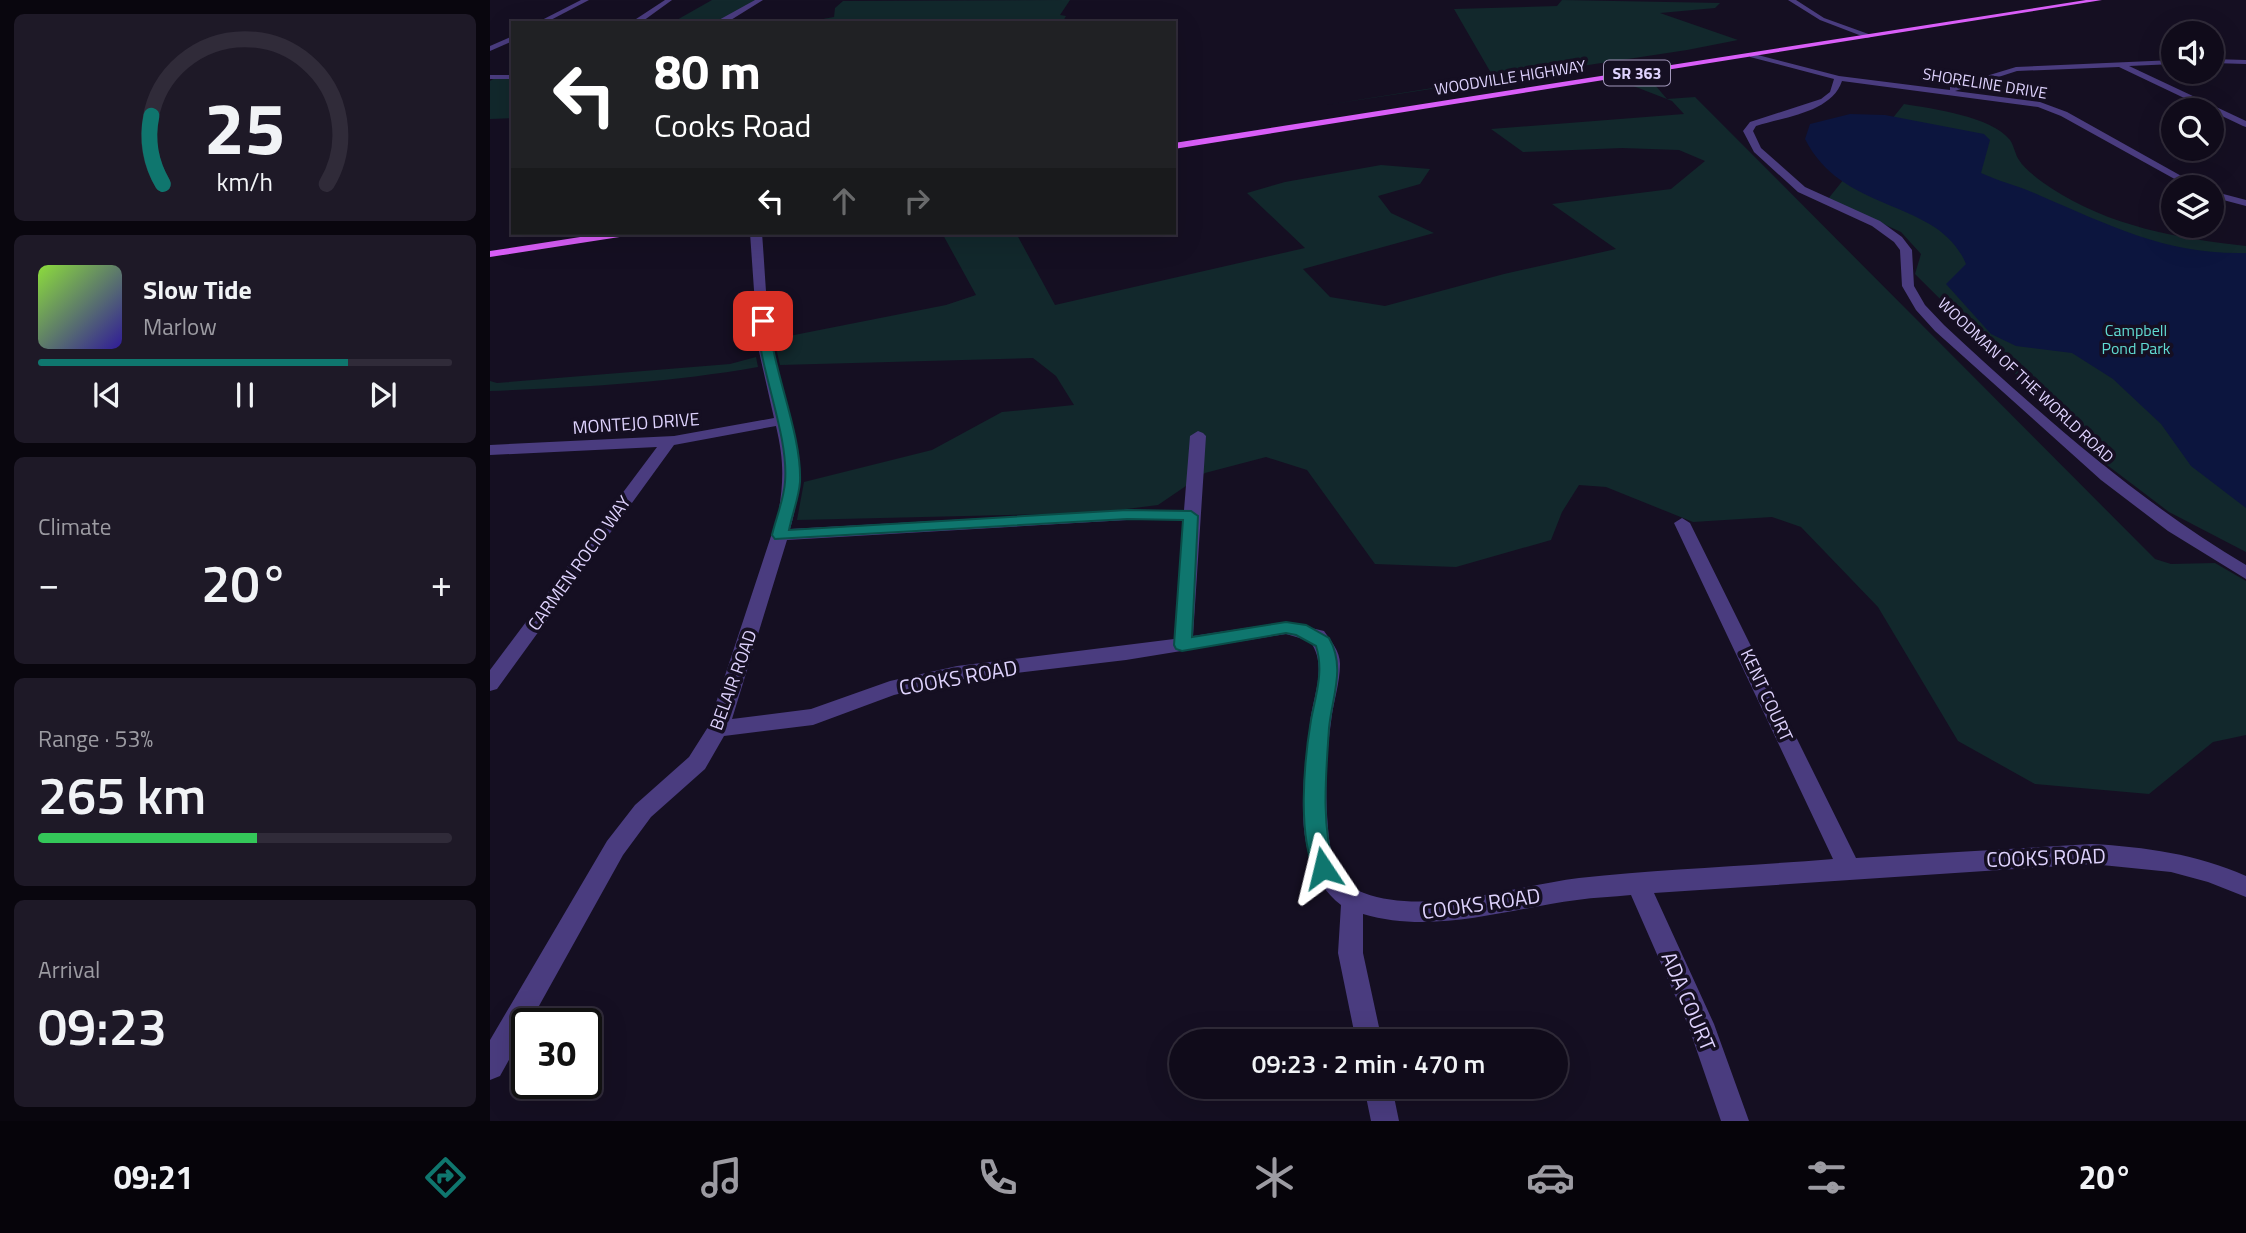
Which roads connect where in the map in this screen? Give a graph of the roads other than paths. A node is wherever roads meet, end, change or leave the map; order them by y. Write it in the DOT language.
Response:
graph roads {
  1 [pos="586,0"];
  2 [pos="669,0"];
  3 [pos="760,0"];
  4 [pos="1791,0"];
  5 [pos="2099,0"];
  6 [pos="543,21"];
  7 [pos="638,21"];
  8 [pos="722,21"];
  9 [pos="1870,36"];
  10 [pos="511,39"];
  11 [pos="490,49"];
  12 [pos="1753,55"];
  13 [pos="2224,61"];
  14 [pos="2161,62"];
  15 [pos="2246,62"];
  16 [pos="2119,64"];
  17 [pos="490,77"];
  18 [pos="511,77"];
  19 [pos="1839,78"];
  20 [pos="1950,91"];
  21 [pos="2246,124"];
  22 [pos="1176,146"];
  23 [pos="2174,175"];
  24 [pos="2224,197"];
  25 [pos="2246,203"];
  26 [pos="613,235"];
  27 [pos="756,235"];
  28 [pos="490,254"];
  29 [pos="782,421"];
  30 [pos="1198,436"];
  31 [pos="668,443"];
  32 [pos="490,450"];
  33 [pos="1191,516"];
  34 [pos="1682,523"];
  35 [pos="780,535"];
  36 [pos="2246,573"];
  37 [pos="1182,645"];
  38 [pos="490,684"];
  39 [pos="718,729"];
  40 [pos="1849,868"];
  41 [pos="1638,884"];
  42 [pos="2246,887"];
  43 [pos="1354,901"];
  44 [pos="1367,1029"];
  45 [pos="490,1066"];
  46 [pos="1380,1099"];
  47 [pos="1385,1121"];
  48 [pos="1735,1121"];
  1 -- 6 [label="street"];
  2 -- 7 [label="street"];
  3 -- 8 [label="street"];
  4 -- 9 [label="street"];
  5 -- 9 [label="main road, WOODVILLE HIGHWAY / SR 363"];
  9 -- 12 [label="main road, WOODVILLE HIGHWAY / SR 363"];
  10 -- 11 [label="street"];
  12 -- 19 [label="street, SHORELINE DRIVE"];
  12 -- 22 [label="main road, WOODVILLE HIGHWAY / SR 363"];
  13 -- 15 [label="street"];
  14 -- 16 [label="street"];
  16 -- 20 [label="street"];
  16 -- 21 [label="street"];
  17 -- 18 [label="street"];
  19 -- 20 [label="street, SHORELINE DRIVE"];
  19 -- 36 [label="street, WOODMAN OF THE WORLD ROAD"];
  20 -- 23 [label="street, SHORELINE DRIVE"];
  24 -- 25 [label="street"];
  26 -- 28 [label="main road"];
  27 -- 29 [label="street, BELAIR ROAD"];
  29 -- 31 [label="street, MONTEJO DRIVE"];
  29 -- 35 [label="street, BELAIR ROAD"];
  30 -- 33 [label="street"];
  31 -- 32 [label="street, MONTEJO DRIVE"];
  31 -- 38 [label="street, CARMEN ROCIO WAY"];
  33 -- 35 [label="street"];
  33 -- 37 [label="street"];
  34 -- 40 [label="street, KENT COURT"];
  35 -- 39 [label="street, BELAIR ROAD"];
  37 -- 39 [label="street, COOKS ROAD"];
  37 -- 43 [label="street, COOKS ROAD"];
  39 -- 45 [label="street, BELAIR ROAD"];
  40 -- 41 [label="street, COOKS ROAD"];
  40 -- 42 [label="street, COOKS ROAD"];
  41 -- 43 [label="street, COOKS ROAD"];
  41 -- 48 [label="street, ADA COURT"];
  43 -- 44 [label="street"];
  46 -- 47 [label="street"];
}
